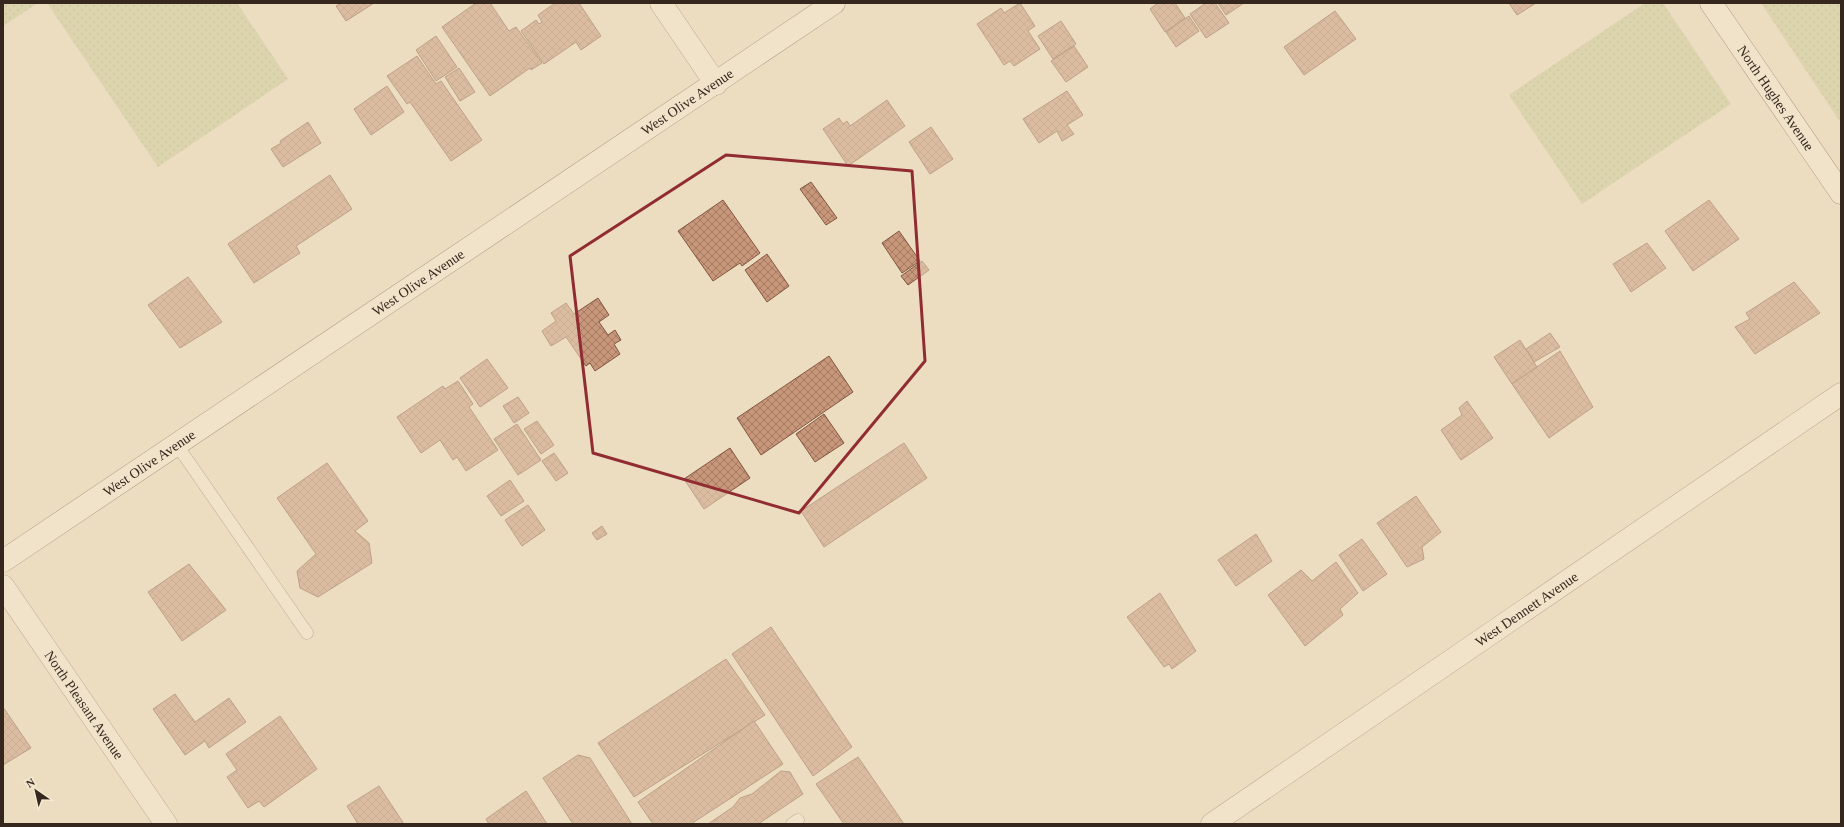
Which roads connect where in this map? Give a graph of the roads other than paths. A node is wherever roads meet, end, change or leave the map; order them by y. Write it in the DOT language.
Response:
graph roads {
  1 [pos="661,3"];
  2 [pos="834,3"];
  3 [pos="1711,3"];
  4 [pos="716,84"];
  5 [pos="1841,193"];
  6 [pos="1841,394"];
  7 [pos="177,445"];
  8 [pos="3,561"];
  9 [pos="3,586"];
  10 [pos="307,633"];
  11 [pos="166,824"];
  12 [pos="1212,824"];
  1 -- 4 [label="street"];
  2 -- 4 [label="street, West Olive Avenue"];
  3 -- 5 [label="street, North Hughes Avenue"];
  4 -- 7 [label="street, West Olive Avenue"];
  6 -- 12 [label="street, West Dennett Avenue"];
  7 -- 8 [label="street, West Olive Avenue"];
  7 -- 10 [label="lane"];
  9 -- 11 [label="street, North Pleasant Avenue"];
}
